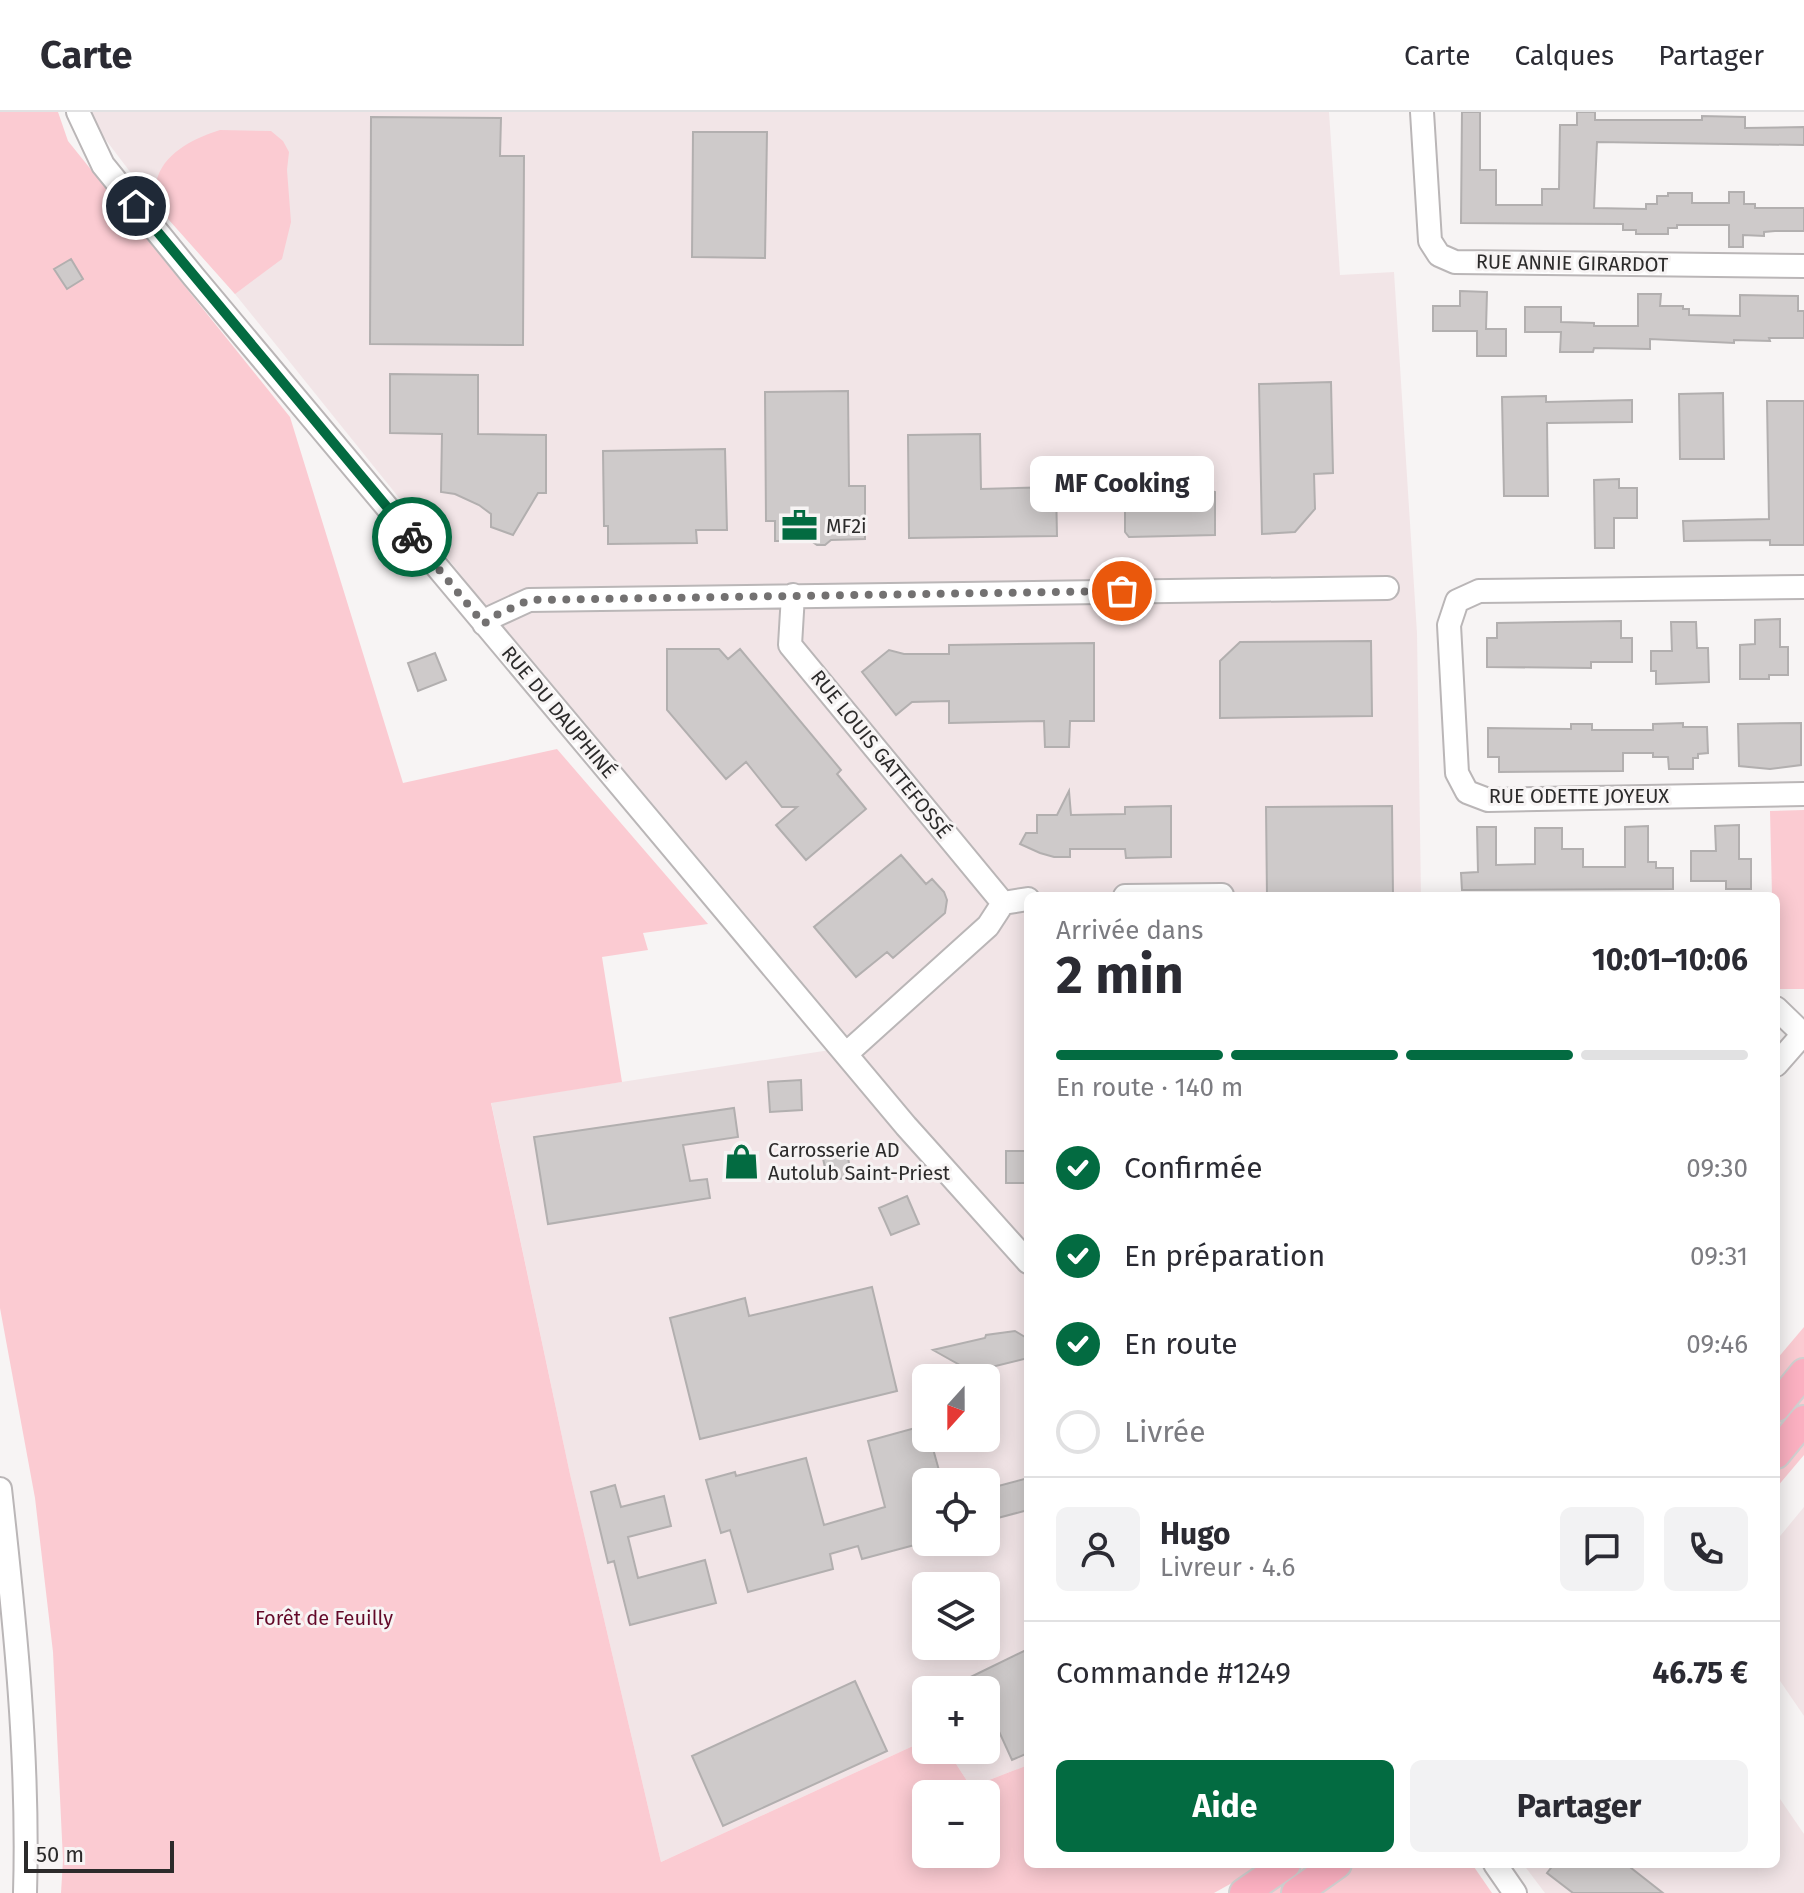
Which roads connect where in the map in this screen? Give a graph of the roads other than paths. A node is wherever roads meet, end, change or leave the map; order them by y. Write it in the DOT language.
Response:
graph roads {
  1 [pos="78,112"];
  2 [pos="1422,112"];
  3 [pos="1804,266"];
  4 [pos="1804,587"];
  5 [pos="1387,588"];
  6 [pos="793,595"];
  7 [pos="484,624"];
  8 [pos="1804,794"];
  9 [pos="1024,900"];
  10 [pos="1003,903"];
  11 [pos="1780,1012"];
  12 [pos="1804,1033"];
  13 [pos="846,1054"];
  14 [pos="1780,1060"];
  15 [pos="1024,1258"];
  16 [pos="1804,1373"];
  17 [pos="1780,1402"];
  18 [pos="1804,1420"];
  19 [pos="1780,1449"];
  20 [pos="0,1489"];
  21 [pos="1280,1868"];
  22 [pos="1331,1868"];
  23 [pos="1498,1868"];
  24 [pos="25,1893"];
  25 [pos="1244,1893"];
  26 [pos="1296,1893"];
  27 [pos="1515,1893"];
  1 -- 7 [label="street, RUE DU DAUPHINÉ"];
  2 -- 3 [label="street, RUE ANNIE GIRARDOT"];
  4 -- 8 [label="street, RUE ODETTE JOYEUX"];
  5 -- 6 [label="street"];
  6 -- 7 [label="street"];
  6 -- 10 [label="street, RUE LOUIS GATTEFOSSÉ"];
  7 -- 13 [label="street, RUE DU DAUPHINÉ"];
  9 -- 10 [label="street"];
  10 -- 13 [label="street"];
  11 -- 12 [label="street"];
  12 -- 14 [label="street"];
  13 -- 15 [label="street, RUE DU DAUPHINÉ"];
  16 -- 17 [label="main road"];
  18 -- 19 [label="main road"];
  20 -- 24 [label="street"];
  21 -- 25 [label="main road"];
  22 -- 26 [label="main road"];
  23 -- 27 [label="street"];
}
